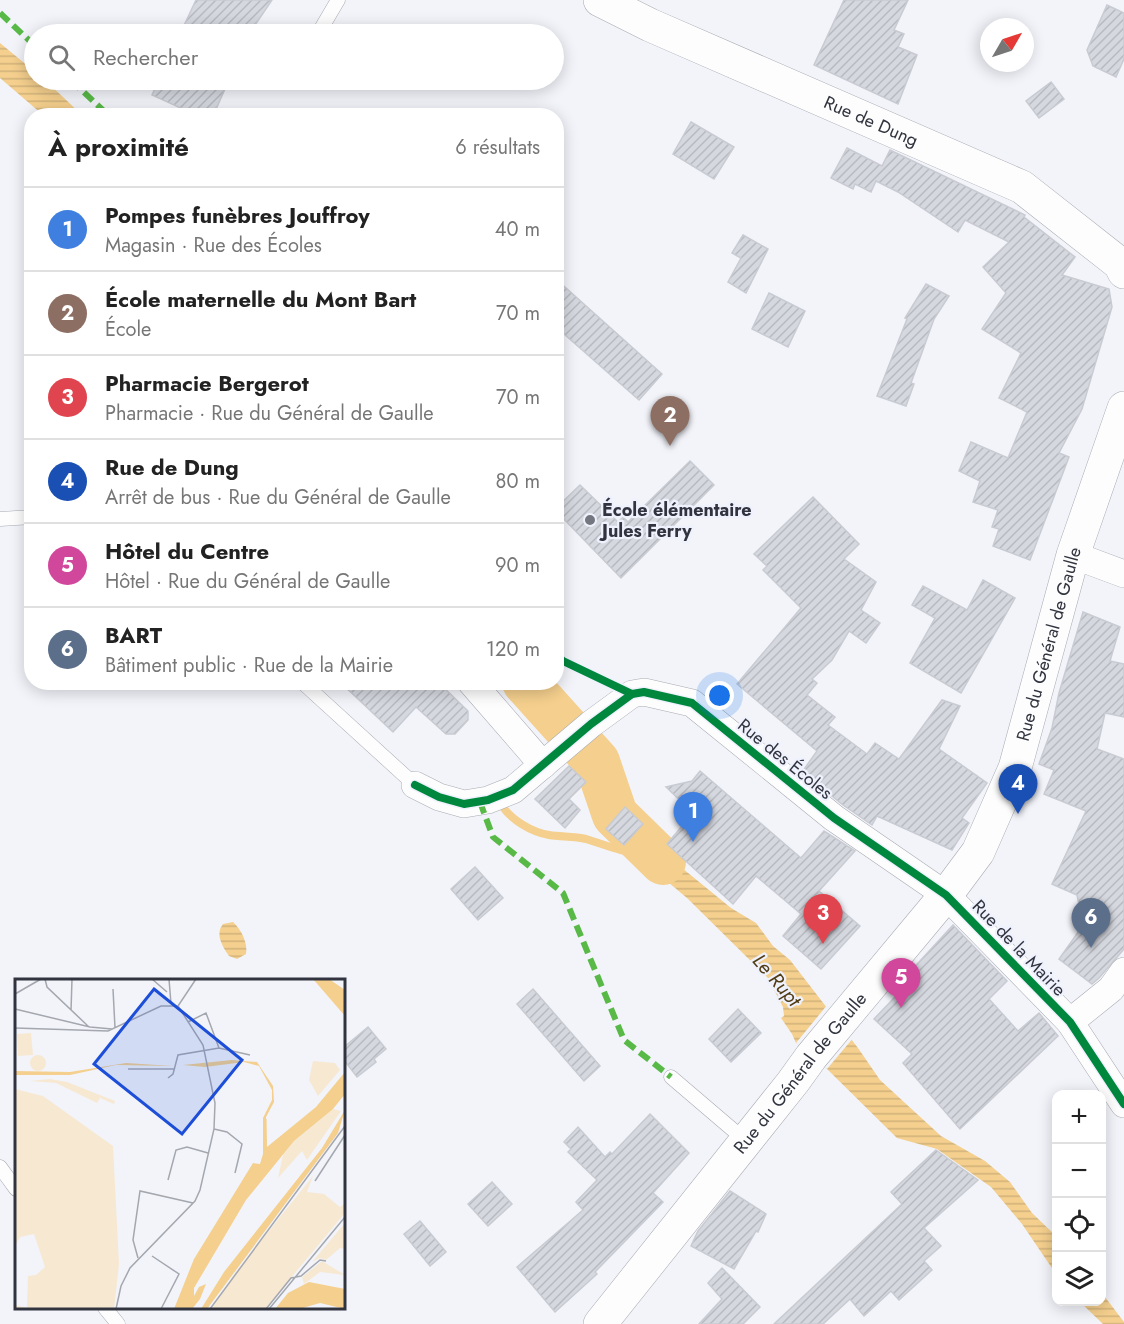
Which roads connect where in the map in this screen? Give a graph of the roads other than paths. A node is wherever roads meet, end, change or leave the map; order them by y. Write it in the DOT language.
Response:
graph roads {
  1 [pos="338,0"];
  2 [pos="600,0"];
  3 [pos="324,24"];
  4 [pos="1123,265"];
  5 [pos="1124,408"];
  6 [pos="24,518"];
  7 [pos="0,519"];
  8 [pos="1073,555"];
  9 [pos="1124,574"];
  10 [pos="311,690"];
  11 [pos="480,690"];
  12 [pos="552,757"];
  13 [pos="415,784"];
  14 [pos="946,895"];
  15 [pos="1124,971"];
  16 [pos="1070,1022"];
  17 [pos="671,1077"];
  18 [pos="1124,1104"];
  19 [pos="746,1141"];
  20 [pos="0,1167"];
  21 [pos="15,1188"];
  22 [pos="106,1309"];
  23 [pos="118,1324"];
  24 [pos="600,1324"];
  1 -- 3 [label="lane"];
  2 -- 4 [label="main road, Rue de Dung"];
  5 -- 8 [label="main road, Rue du Général de Gaulle"];
  6 -- 7 [label="lane"];
  8 -- 9 [label="street"];
  8 -- 14 [label="main road, Rue du Général de Gaulle"];
  10 -- 13 [label="lane"];
  11 -- 12 [label="street"];
  12 -- 13 [label="street, Rue des Écoles"];
  12 -- 14 [label="street, Rue des Écoles"];
  14 -- 16 [label="street, Rue de la Mairie"];
  14 -- 19 [label="main road, Rue du Général de Gaulle"];
  15 -- 16 [label="street, Rue de la Mairie"];
  16 -- 18 [label="street"];
  17 -- 19 [label="lane"];
  19 -- 24 [label="main road, Rue du Général de Gaulle"];
  20 -- 21 [label="lane"];
  22 -- 23 [label="lane"];
}
